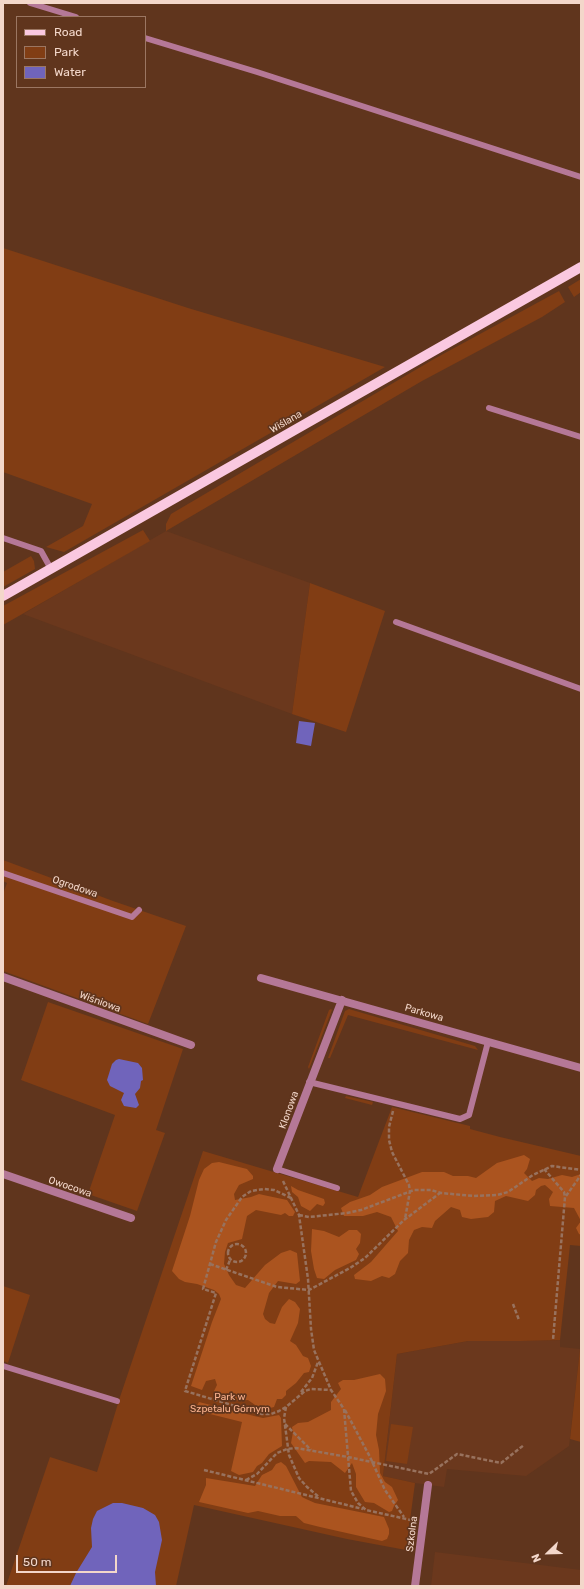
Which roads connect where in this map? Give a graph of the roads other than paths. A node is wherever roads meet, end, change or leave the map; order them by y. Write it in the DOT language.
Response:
graph roads {
  1 [pos="30,3"];
  2 [pos="73,16"];
  3 [pos="146,38"];
  4 [pos="581,177"];
  5 [pos="581,267"];
  6 [pos="489,408"];
  7 [pos="581,437"];
  8 [pos="3,538"];
  9 [pos="51,569"];
  10 [pos="3,596"];
  11 [pos="396,622"];
  12 [pos="581,689"];
  13 [pos="3,873"];
  14 [pos="139,910"];
  15 [pos="3,977"];
  16 [pos="261,978"];
  17 [pos="342,1000"];
  18 [pos="488,1042"];
  19 [pos="191,1045"];
  20 [pos="581,1068"];
  21 [pos="309,1082"];
  22 [pos="277,1169"];
  23 [pos="3,1174"];
  24 [pos="337,1188"];
  25 [pos="131,1218"];
  26 [pos="3,1366"];
  27 [pos="117,1401"];
  28 [pos="428,1485"];
  29 [pos="415,1586"];
  1 -- 2 [label="lane"];
  3 -- 4 [label="lane"];
  5 -- 9 [label="main road, Wiślana"];
  6 -- 7 [label="lane"];
  8 -- 9 [label="lane"];
  9 -- 10 [label="main road, Wiślana"];
  11 -- 12 [label="lane"];
  13 -- 14 [label="lane, Ogrodowa"];
  15 -- 19 [label="street, Wiśniowa"];
  16 -- 17 [label="street, Parkowa"];
  17 -- 18 [label="street, Parkowa"];
  17 -- 21 [label="street, Klonowa"];
  18 -- 20 [label="street, Parkowa"];
  18 -- 21 [label="lane"];
  21 -- 22 [label="street, Klonowa"];
  22 -- 24 [label="lane"];
  23 -- 25 [label="street, Owocowa"];
  26 -- 27 [label="lane"];
  28 -- 29 [label="street, Szkolna"];
}
